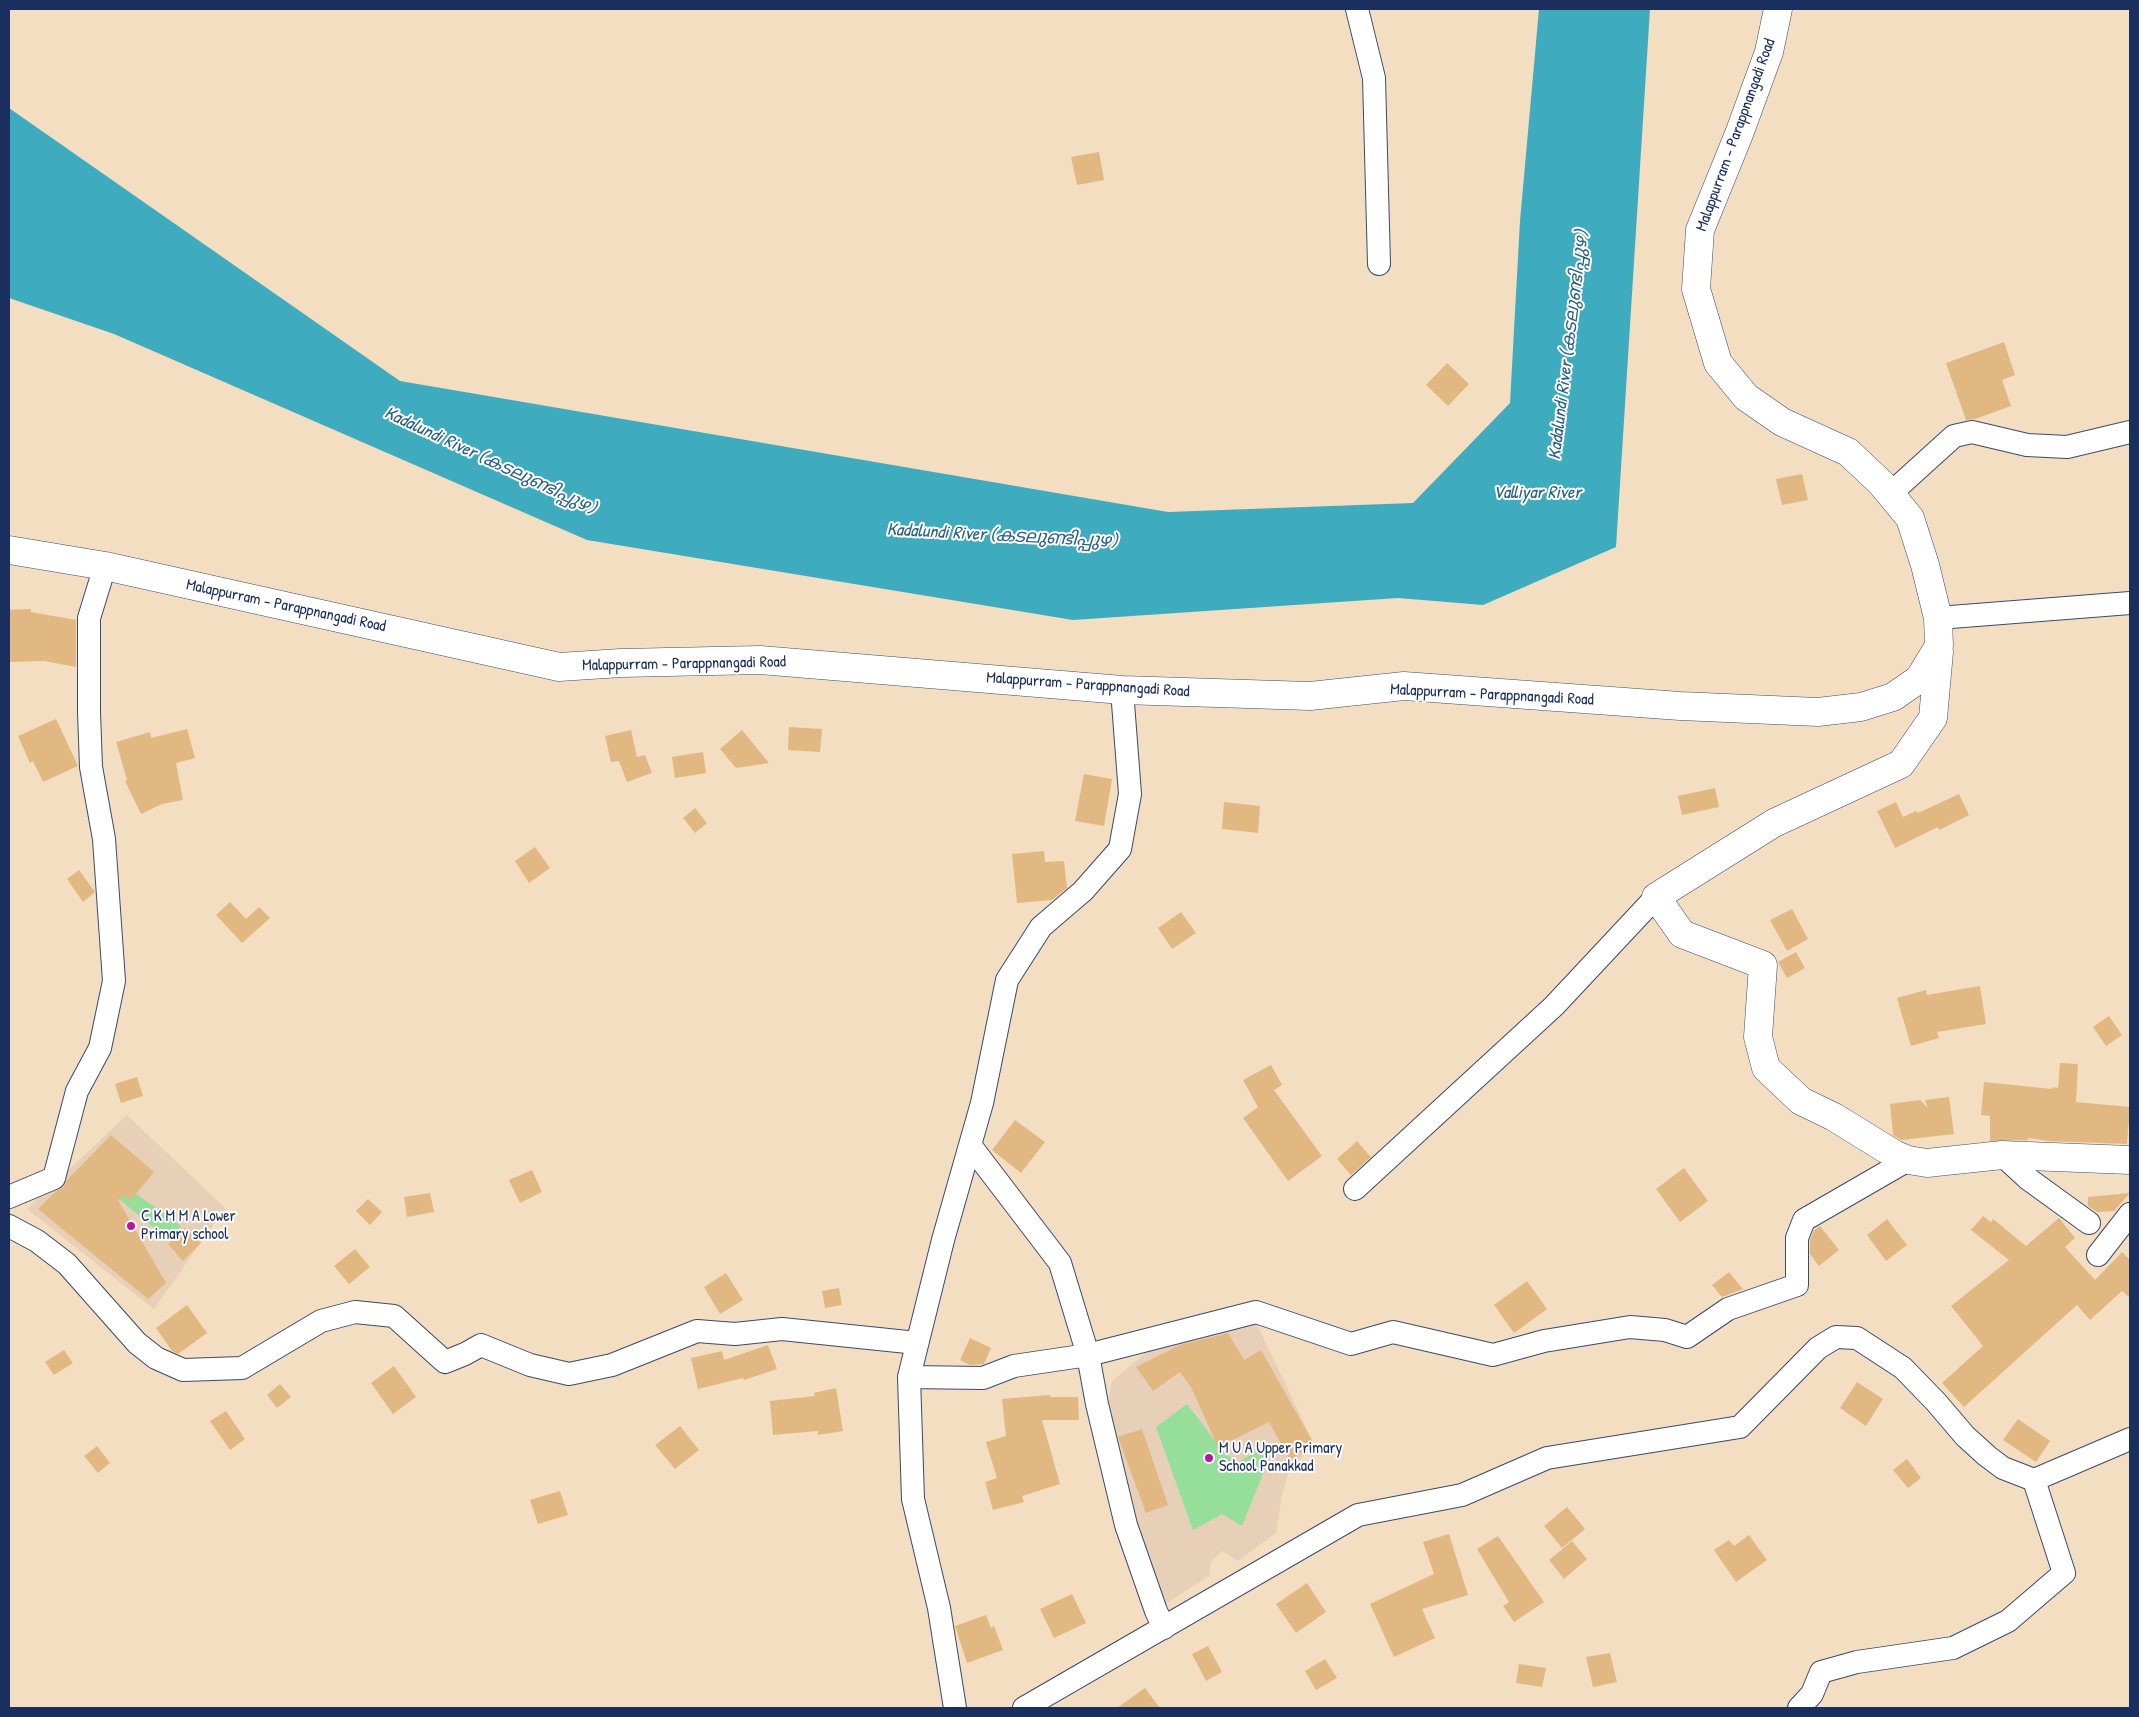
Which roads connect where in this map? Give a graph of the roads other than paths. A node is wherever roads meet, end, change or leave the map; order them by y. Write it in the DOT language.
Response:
graph roads {
  1 [pos="1357,9"];
  2 [pos="1778,9"];
  3 [pos="1379,264"];
  4 [pos="2130,432"];
  5 [pos="1890,494"];
  6 [pos="9,550"];
  7 [pos="105,566"];
  8 [pos="2130,603"];
  9 [pos="1938,618"];
  10 [pos="1939,646"];
  11 [pos="1122,690"];
  12 [pos="1656,898"];
  13 [pos="970,1145"];
  14 [pos="2002,1155"];
  15 [pos="1908,1160"];
  16 [pos="2130,1160"];
  17 [pos="1355,1189"];
  18 [pos="9,1197"];
  19 [pos="2130,1214"];
  20 [pos="2089,1223"];
  21 [pos="9,1226"];
  22 [pos="2098,1255"];
  23 [pos="917,1343"];
  24 [pos="1088,1355"];
  25 [pos="909,1377"];
  26 [pos="2130,1439"];
  27 [pos="2034,1480"];
  28 [pos="1164,1628"];
  29 [pos="955,1708"];
  30 [pos="1024,1708"];
  31 [pos="1799,1708"];
  1 -- 3 [label="street"];
  2 -- 5 [label="main road, Malappurram - Parappnangadi Road"];
  4 -- 5 [label="street"];
  5 -- 9 [label="main road, Malappurram - Parappnangadi Road"];
  6 -- 7 [label="main road, Malappurram - Parappnangadi Road"];
  7 -- 11 [label="main road, Malappurram - Parappnangadi Road"];
  7 -- 18 [label="street"];
  8 -- 9 [label="street"];
  9 -- 10 [label="main road, Malappurram - Parappnangadi Road"];
  10 -- 11 [label="main road, Malappurram - Parappnangadi Road"];
  10 -- 12 [label="main road"];
  11 -- 13 [label="street"];
  12 -- 15 [label="main road"];
  12 -- 17 [label="street"];
  13 -- 23 [label="street"];
  13 -- 24 [label="street"];
  14 -- 15 [label="main road"];
  14 -- 16 [label="main road"];
  14 -- 20 [label="street"];
  15 -- 24 [label="street"];
  19 -- 22 [label="street"];
  21 -- 23 [label="street"];
  23 -- 25 [label="street"];
  24 -- 25 [label="street"];
  24 -- 28 [label="street"];
  25 -- 29 [label="street"];
  26 -- 27 [label="street"];
  27 -- 28 [label="street"];
  27 -- 31 [label="street"];
  28 -- 30 [label="street"];
}
